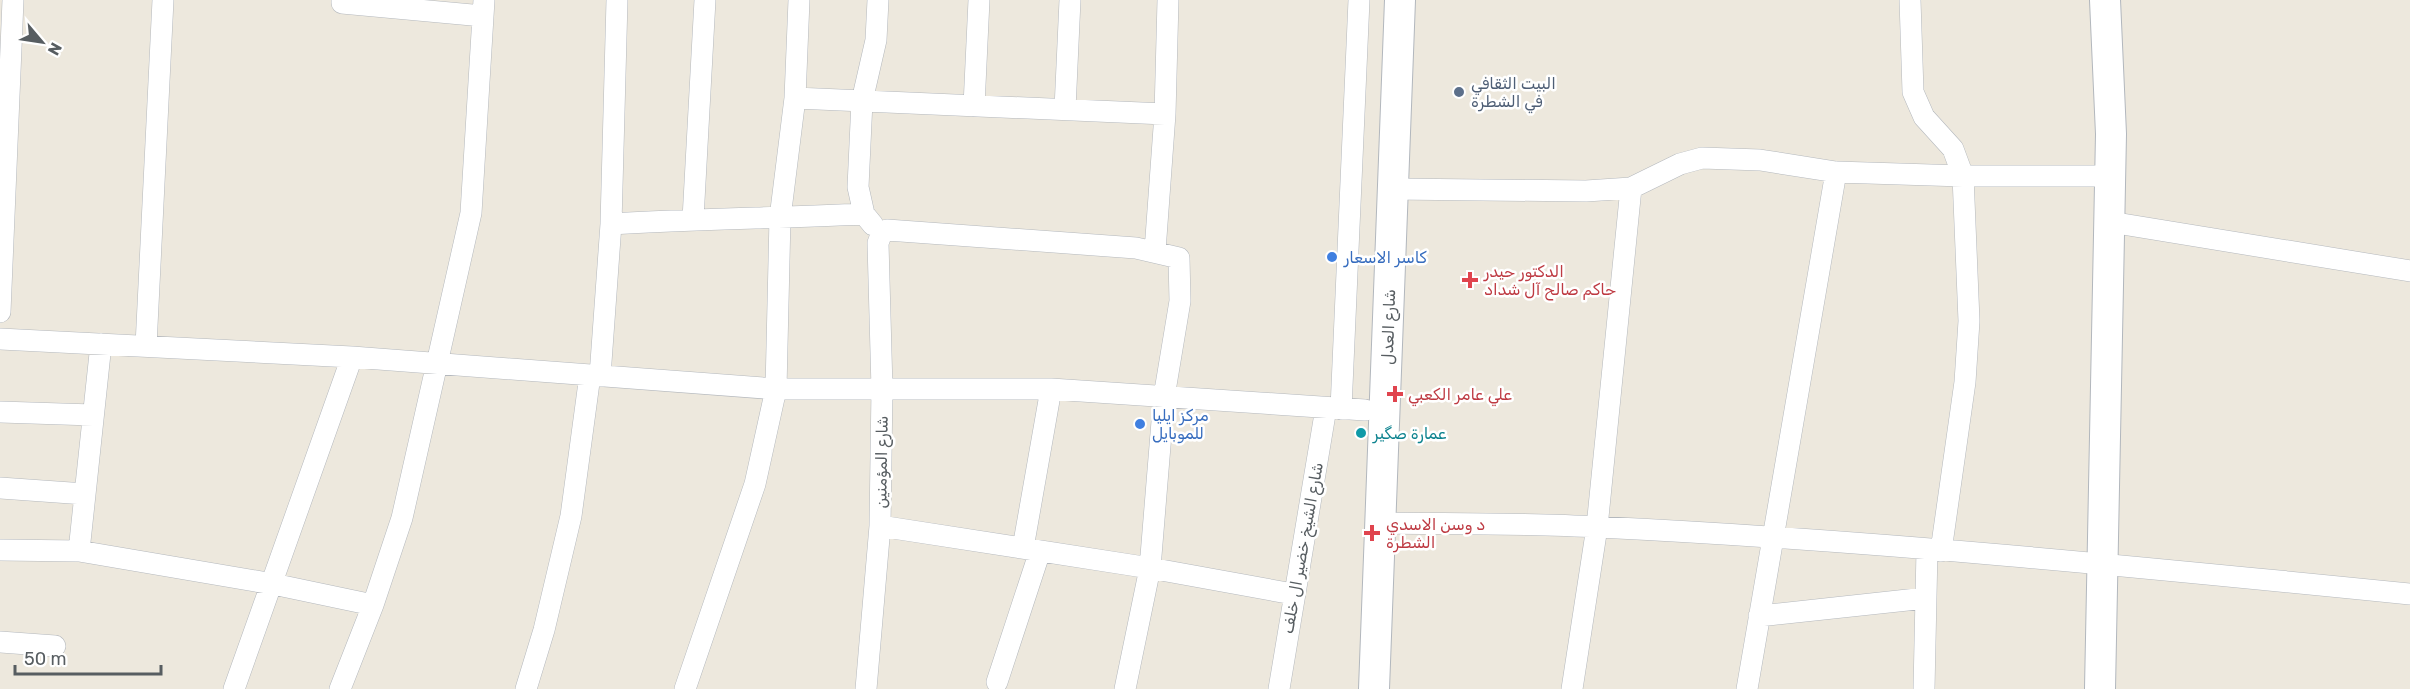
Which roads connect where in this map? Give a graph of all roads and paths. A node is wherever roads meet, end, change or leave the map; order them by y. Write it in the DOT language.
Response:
graph roads {
  1 [pos="13,0"];
  2 [pos="163,0"];
  3 [pos="342,0"];
  4 [pos="617,0"];
  5 [pos="705,0"];
  6 [pos="799,0"];
  7 [pos="878,0"];
  8 [pos="979,0"];
  9 [pos="1070,0"];
  10 [pos="1168,0"];
  11 [pos="1359,0"];
  12 [pos="1379,0"];
  13 [pos="1400,0"];
  14 [pos="1910,0"];
  15 [pos="2105,0"];
  16 [pos="484,8"];
  17 [pos="795,98"];
  18 [pos="862,101"];
  19 [pos="974,106"];
  20 [pos="1065,110"];
  21 [pos="1166,114"];
  22 [pos="1836,172"];
  23 [pos="1963,176"];
  24 [pos="2110,176"];
  25 [pos="1631,188"];
  26 [pos="1393,189"];
  27 [pos="864,214"];
  28 [pos="780,218"];
  29 [pos="693,219"];
  30 [pos="2110,222"];
  31 [pos="611,224"];
  32 [pos="880,235"];
  33 [pos="1155,251"];
  34 [pos="2410,271"];
  35 [pos="0,312"];
  36 [pos="0,339"];
  37 [pos="101,344"];
  38 [pos="146,346"];
  39 [pos="352,357"];
  40 [pos="438,364"];
  41 [pos="595,376"];
  42 [pos="776,389"];
  43 [pos="882,389"];
  44 [pos="1051,389"];
  45 [pos="1164,397"];
  46 [pos="1344,409"];
  47 [pos="0,412"];
  48 [pos="93,415"];
  49 [pos="0,488"];
  50 [pos="85,494"];
  51 [pos="1381,523"];
  52 [pos="880,526"];
  53 [pos="1597,527"];
  54 [pos="1772,538"];
  55 [pos="0,550"];
  56 [pos="1031,550"];
  57 [pos="79,551"];
  58 [pos="1934,551"];
  59 [pos="2103,564"];
  60 [pos="1150,568"];
  61 [pos="273,584"];
  62 [pos="1293,594"];
  63 [pos="2410,594"];
  64 [pos="1926,597"];
  65 [pos="373,605"];
  66 [pos="1759,616"];
  67 [pos="0,642"];
  68 [pos="55,646"];
  69 [pos="997,681"];
  70 [pos="234,689"];
  71 [pos="340,689"];
  72 [pos="526,689"];
  73 [pos="685,689"];
  74 [pos="866,689"];
  75 [pos="1125,689"];
  76 [pos="1279,689"];
  77 [pos="1359,689"];
  78 [pos="1374,689"];
  79 [pos="1572,689"];
  80 [pos="1747,689"];
  81 [pos="1924,689"];
  82 [pos="2100,689"];
  1 -- 35 [label="street"];
  2 -- 38 [label="street"];
  3 -- 16 [label="street"];
  4 -- 31 [label="street"];
  5 -- 29 [label="street"];
  6 -- 17 [label="street"];
  7 -- 18 [label="street"];
  8 -- 19 [label="street"];
  9 -- 20 [label="street"];
  10 -- 21 [label="street"];
  11 -- 46 [label="street, شارع الشيخ خضير ال خلف"];
  12 -- 46 [label="street, شارع العدل"];
  13 -- 26 [label="street, شارع العدل"];
  14 -- 23 [label="street"];
  15 -- 24 [label="street"];
  16 -- 40 [label="street"];
  17 -- 18 [label="street"];
  17 -- 28 [label="street"];
  18 -- 19 [label="street"];
  18 -- 27 [label="street"];
  19 -- 20 [label="street"];
  20 -- 21 [label="street"];
  21 -- 33 [label="street"];
  22 -- 23 [label="street"];
  22 -- 25 [label="street"];
  22 -- 54 [label="street"];
  23 -- 24 [label="street"];
  23 -- 58 [label="street"];
  24 -- 30 [label="street"];
  25 -- 26 [label="street"];
  25 -- 53 [label="street"];
  26 -- 51 [label="street, شارع العدل"];
  27 -- 28 [label="street"];
  27 -- 32 [label="street"];
  28 -- 29 [label="street"];
  28 -- 42 [label="street"];
  29 -- 31 [label="street"];
  30 -- 34 [label="street"];
  30 -- 59 [label="street"];
  31 -- 41 [label="street"];
  32 -- 33 [label="street"];
  32 -- 43 [label="street, شارع المؤمنين"];
  33 -- 45 [label="street"];
  36 -- 37 [label="street"];
  37 -- 38 [label="street"];
  37 -- 48 [label="street"];
  38 -- 39 [label="street"];
  39 -- 40 [label="street"];
  39 -- 61 [label="street"];
  40 -- 41 [label="street"];
  40 -- 65 [label="street"];
  41 -- 42 [label="street"];
  41 -- 72 [label="street"];
  42 -- 43 [label="street"];
  42 -- 73 [label="street"];
  43 -- 44 [label="street"];
  43 -- 52 [label="street, شارع المؤمنين"];
  44 -- 45 [label="street"];
  44 -- 56 [label="street"];
  45 -- 46 [label="street"];
  45 -- 60 [label="street"];
  46 -- 62 [label="street, شارع الشيخ خضير ال خلف"];
  46 -- 77 [label="street, شارع العدل"];
  47 -- 48 [label="street"];
  48 -- 50 [label="street"];
  49 -- 50 [label="street"];
  50 -- 57 [label="street"];
  51 -- 53 [label="street"];
  51 -- 78 [label="street, شارع العدل"];
  52 -- 56 [label="street"];
  52 -- 74 [label="street, شارع المؤمنين"];
  53 -- 54 [label="street"];
  53 -- 79 [label="street"];
  54 -- 58 [label="street"];
  54 -- 66 [label="street"];
  55 -- 57 [label="street"];
  56 -- 60 [label="street"];
  56 -- 69 [label="street"];
  57 -- 61 [label="street"];
  58 -- 59 [label="street"];
  58 -- 64 [label="street"];
  59 -- 63 [label="street"];
  59 -- 82 [label="street"];
  60 -- 62 [label="street"];
  60 -- 75 [label="street"];
  61 -- 65 [label="street"];
  61 -- 70 [label="street"];
  62 -- 76 [label="street, شارع الشيخ خضير ال خلف"];
  64 -- 66 [label="street"];
  64 -- 81 [label="street"];
  65 -- 71 [label="street"];
  66 -- 80 [label="street"];
  67 -- 68 [label="street"];
}
